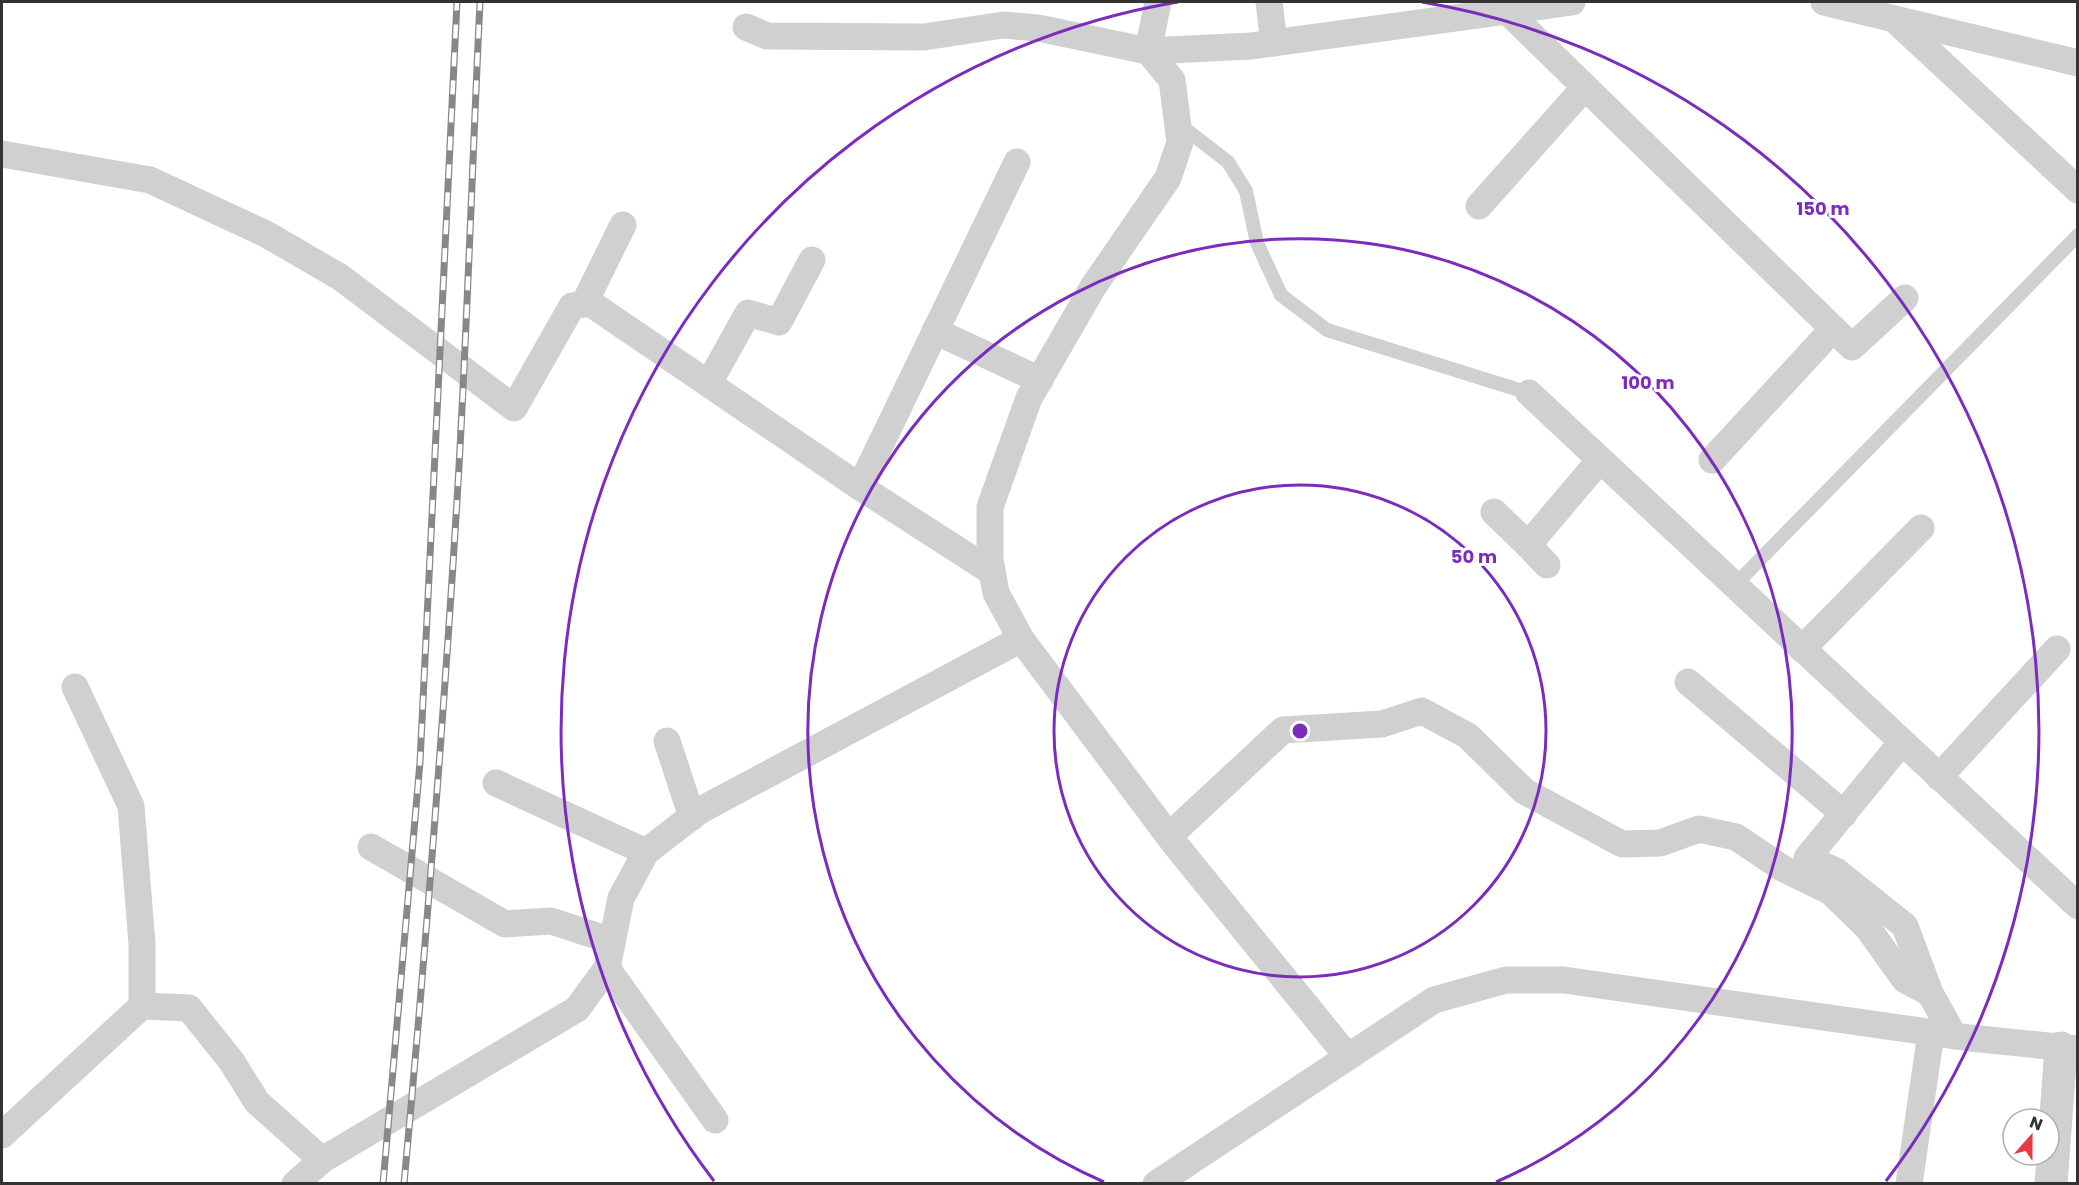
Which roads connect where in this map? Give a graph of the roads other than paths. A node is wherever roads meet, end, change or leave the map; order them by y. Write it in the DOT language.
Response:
graph roads {
  1 [pos="1158,2"];
  2 [pos="1269,2"];
  3 [pos="1572,2"];
  4 [pos="1834,3"];
  5 [pos="1438,11"];
  6 [pos="1507,11"];
  7 [pos="1893,18"];
  8 [pos="746,27"];
  9 [pos="1274,43"];
  10 [pos="1148,51"];
  11 [pos="2078,63"];
  12 [pos="1585,87"];
  13 [pos="1178,123"];
  14 [pos="2,154"];
  15 [pos="1017,162"];
  16 [pos="2078,190"];
  17 [pos="1479,206"];
  18 [pos="624,225"];
  19 [pos="2078,235"];
  20 [pos="812,260"];
  21 [pos="1905,298"];
  22 [pos="584,304"];
  23 [pos="1833,329"];
  24 [pos="935,332"];
  25 [pos="1040,380"];
  26 [pos="709,383"];
  27 [pos="1529,393"];
  28 [pos="1600,460"];
  29 [pos="1712,460"];
  30 [pos="860,487"];
  31 [pos="1494,512"];
  32 [pos="1921,528"];
  33 [pos="1528,545"];
  34 [pos="1547,565"];
  35 [pos="992,572"];
  36 [pos="1734,586"];
  37 [pos="1021,639"];
  38 [pos="1802,649"];
  39 [pos="2057,649"];
  40 [pos="1688,682"];
  41 [pos="75,687"];
  42 [pos="667,741"];
  43 [pos="1902,742"];
  44 [pos="1939,777"];
  45 [pos="496,783"];
  46 [pos="1844,813"];
  47 [pos="692,817"];
  48 [pos="1169,836"];
  49 [pos="371,847"];
  50 [pos="646,852"];
  51 [pos="2076,901"];
  52 [pos="612,941"];
  53 [pos="606,968"];
  54 [pos="1930,993"];
  55 [pos="142,1006"];
  56 [pos="1942,1034"];
  57 [pos="2069,1049"];
  58 [pos="1348,1057"];
  59 [pos="715,1120"];
  60 [pos="2,1135"];
  61 [pos="322,1161"];
  62 [pos="295,1184"];
  63 [pos="1156,1184"];
  64 [pos="1909,1184"];
  65 [pos="2051,1184"];
  1 -- 10 [label="street"];
  2 -- 9 [label="street"];
  3 -- 6 [label="street"];
  4 -- 7 [label="street"];
  5 -- 6 [label="street"];
  5 -- 9 [label="street"];
  6 -- 12 [label="street"];
  7 -- 11 [label="street"];
  7 -- 16 [label="street"];
  8 -- 10 [label="street"];
  9 -- 10 [label="street"];
  10 -- 13 [label="street"];
  12 -- 17 [label="street"];
  12 -- 23 [label="street"];
  13 -- 25 [label="street"];
  13 -- 27 [label="lane"];
  14 -- 22 [label="street"];
  15 -- 24 [label="street"];
  18 -- 22 [label="street"];
  19 -- 36 [label="lane"];
  20 -- 26 [label="street"];
  21 -- 23 [label="street"];
  22 -- 26 [label="street"];
  23 -- 29 [label="street"];
  24 -- 25 [label="street"];
  24 -- 30 [label="street"];
  25 -- 35 [label="street"];
  26 -- 30 [label="street"];
  27 -- 28 [label="street"];
  28 -- 33 [label="street"];
  28 -- 36 [label="street"];
  30 -- 35 [label="street"];
  31 -- 33 [label="street"];
  32 -- 38 [label="street"];
  33 -- 34 [label="street"];
  35 -- 37 [label="street"];
  36 -- 38 [label="street"];
  37 -- 47 [label="street"];
  37 -- 48 [label="street"];
  38 -- 43 [label="street"];
  39 -- 44 [label="street"];
  40 -- 46 [label="street"];
  41 -- 55 [label="street"];
  42 -- 47 [label="street"];
  43 -- 44 [label="street"];
  43 -- 46 [label="street"];
  44 -- 51 [label="street"];
  45 -- 50 [label="street"];
  46 -- 54 [label="street"];
  47 -- 50 [label="street"];
  48 -- 54 [label="street"];
  48 -- 58 [label="street"];
  49 -- 52 [label="street"];
  50 -- 52 [label="street"];
  52 -- 53 [label="street"];
  53 -- 59 [label="street"];
  53 -- 61 [label="street"];
  54 -- 56 [label="street"];
  55 -- 60 [label="street"];
  55 -- 61 [label="street"];
  56 -- 57 [label="street"];
  56 -- 58 [label="street"];
  56 -- 64 [label="street"];
  57 -- 65 [label="street"];
  58 -- 63 [label="street"];
  61 -- 62 [label="street"];
}
